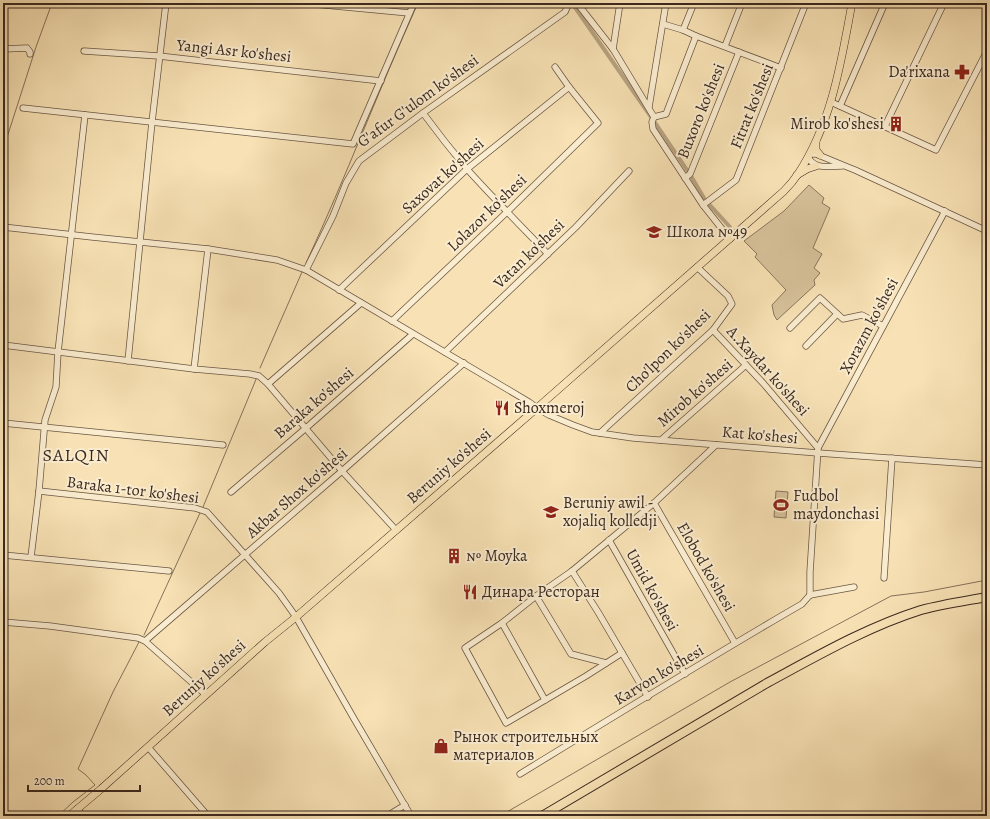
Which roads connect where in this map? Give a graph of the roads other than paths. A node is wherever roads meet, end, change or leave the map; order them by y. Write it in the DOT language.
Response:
graph roads {
  1 [pos="166,3"];
  2 [pos="303,3"];
  3 [pos="414,3"];
  4 [pos="569,3"];
  5 [pos="577,3"];
  6 [pos="620,3"];
  7 [pos="666,3"];
  8 [pos="694,3"];
  9 [pos="742,3"];
  10 [pos="806,3"];
  11 [pos="852,3"];
  12 [pos="885,3"];
  13 [pos="944,3"];
  14 [pos="341,5"];
  15 [pos="409,13"];
  16 [pos="663,24"];
  17 [pos="683,30"];
  18 [pos="696,36"];
  19 [pos="725,46"];
  20 [pos="3,49"];
  21 [pos="613,49"];
  22 [pos="84,51"];
  23 [pos="987,51"];
  24 [pos="739,52"];
  25 [pos="30,54"];
  26 [pos="159,56"];
  27 [pos="555,67"];
  28 [pos="781,68"];
  29 [pos="381,81"];
  30 [pos="569,87"];
  31 [pos="831,102"];
  32 [pos="840,106"];
  33 [pos="649,107"];
  34 [pos="24,108"];
  35 [pos="423,113"];
  36 [pos="85,116"];
  37 [pos="654,117"];
  38 [pos="152,122"];
  39 [pos="885,126"];
  40 [pos="816,141"];
  41 [pos="820,155"];
  42 [pos="808,156"];
  43 [pos="816,166"];
  44 [pos="844,166"];
  45 [pos="468,169"];
  46 [pos="629,172"];
  47 [pos="797,175"];
  48 [pos="685,178"];
  49 [pos="703,205"];
  50 [pos="945,211"];
  51 [pos="507,212"];
  52 [pos="3,227"];
  53 [pos="987,231"];
  54 [pos="72,235"];
  55 [pos="730,239"];
  56 [pos="140,242"];
  57 [pos="208,249"];
  58 [pos="548,254"];
  59 [pos="697,267"];
  60 [pos="306,270"];
  61 [pos="339,290"];
  62 [pos="361,303"];
  63 [pos="837,314"];
  64 [pos="392,321"];
  65 [pos="883,326"];
  66 [pos="790,328"];
  67 [pos="713,330"];
  68 [pos="413,334"];
  69 [pos="3,345"];
  70 [pos="806,346"];
  71 [pos="58,352"];
  72 [pos="445,352"];
  73 [pos="128,361"];
  74 [pos="464,363"];
  75 [pos="746,365"];
  76 [pos="194,369"];
  77 [pos="268,384"];
  78 [pos="537,408"];
  79 [pos="3,423"];
  80 [pos="44,427"];
  81 [pos="306,428"];
  82 [pos="600,433"];
  83 [pos="661,440"];
  84 [pos="223,445"];
  85 [pos="716,445"];
  86 [pos="818,450"];
  87 [pos="892,458"];
  88 [pos="987,465"];
  89 [pos="342,471"];
  90 [pos="39,491"];
  91 [pos="232,492"];
  92 [pos="654,503"];
  93 [pos="396,530"];
  94 [pos="609,540"];
  95 [pos="3,555"];
  96 [pos="246,555"];
  97 [pos="31,557"];
  98 [pos="169,571"];
  99 [pos="572,571"];
  100 [pos="884,578"];
  101 [pos="854,587"];
  102 [pos="810,595"];
  103 [pos="536,596"];
  104 [pos="987,597"];
  105 [pos="296,617"];
  106 [pos="3,622"];
  107 [pos="502,623"];
  108 [pos="145,641"];
  109 [pos="734,643"];
  110 [pos="622,653"];
  111 [pos="606,663"];
  112 [pos="685,674"];
  113 [pos="206,695"];
  114 [pos="648,697"];
  115 [pos="545,700"];
  116 [pos="148,747"];
  117 [pos="520,774"];
  118 [pos="405,804"];
  119 [pos="77,809"];
  120 [pos="69,816"];
  121 [pos="83,816"];
  122 [pos="208,816"];
  123 [pos="387,816"];
  124 [pos="411,816"];
  125 [pos="542,816"];
  1 -- 26 [label="street"];
  2 -- 14 [label="street"];
  3 -- 15 [label="street"];
  4 -- 35 [label="street, G'afur G'ulom ko'shesi"];
  5 -- 21 [label="street"];
  6 -- 21 [label="street"];
  7 -- 16 [label="street"];
  8 -- 17 [label="street"];
  9 -- 19 [label="street"];
  10 -- 28 [label="street, Fitrat ko'shesi"];
  11 -- 31 [label="main road, Beruniy ko'shesi"];
  12 -- 32 [label="street"];
  13 -- 39 [label="street"];
  14 -- 15 [label="street"];
  15 -- 29 [label="street"];
  16 -- 17 [label="street"];
  16 -- 33 [label="street"];
  17 -- 18 [label="street"];
  18 -- 19 [label="street"];
  18 -- 37 [label="street"];
  19 -- 24 [label="street"];
  20 -- 25 [label="street"];
  21 -- 33 [label="street"];
  22 -- 26 [label="street, Yangi Asr ko'shesi"];
  23 -- 39 [label="street"];
  24 -- 28 [label="street"];
  24 -- 48 [label="street, Buxoro ko'shesi"];
  26 -- 29 [label="street, Yangi Asr ko'shesi"];
  26 -- 38 [label="street"];
  27 -- 30 [label="street"];
  28 -- 49 [label="street, Fitrat ko'shesi"];
  29 -- 38 [label="street"];
  30 -- 45 [label="street, Saxovat ko'shesi"];
  30 -- 51 [label="street, Lolazor ko'shesi"];
  31 -- 32 [label="street"];
  31 -- 40 [label="main road, Beruniy ko'shesi"];
  32 -- 39 [label="street"];
  33 -- 37 [label="street"];
  34 -- 36 [label="street"];
  35 -- 45 [label="street"];
  35 -- 60 [label="street, G'afur G'ulom ko'shesi"];
  36 -- 38 [label="street"];
  36 -- 54 [label="street"];
  37 -- 48 [label="street"];
  38 -- 56 [label="street"];
  40 -- 41 [label="main road"];
  40 -- 42 [label="main road, Beruniy ko'shesi"];
  41 -- 42 [label="street"];
  41 -- 44 [label="street"];
  42 -- 43 [label="street"];
  42 -- 47 [label="main road, Beruniy ko'shesi"];
  43 -- 44 [label="street"];
  43 -- 47 [label="main road"];
  44 -- 50 [label="street"];
  45 -- 51 [label="street"];
  45 -- 61 [label="street, Saxovat ko'shesi"];
  46 -- 58 [label="street, Vatan ko'shesi"];
  47 -- 55 [label="main road, Beruniy ko'shesi"];
  48 -- 49 [label="street"];
  49 -- 55 [label="street"];
  50 -- 53 [label="street"];
  50 -- 65 [label="street, Xorazm ko'shesi"];
  51 -- 58 [label="street"];
  51 -- 64 [label="street, Lolazor ko'shesi"];
  52 -- 54 [label="street, Kat ko'shesi"];
  54 -- 56 [label="street, Kat ko'shesi"];
  54 -- 71 [label="street"];
  55 -- 59 [label="main road, Beruniy ko'shesi"];
  56 -- 57 [label="street, Kat ko'shesi"];
  56 -- 73 [label="street"];
  57 -- 60 [label="street, Kat ko'shesi"];
  57 -- 76 [label="street"];
  58 -- 72 [label="street, Vatan ko'shesi"];
  59 -- 67 [label="street, Cho'lpon ko'shesi"];
  59 -- 78 [label="main road, Beruniy ko'shesi"];
  60 -- 61 [label="street, Kat ko'shesi"];
  61 -- 62 [label="street, Kat ko'shesi"];
  62 -- 64 [label="street, Kat ko'shesi"];
  62 -- 77 [label="street"];
  63 -- 65 [label="street"];
  63 -- 66 [label="street"];
  63 -- 70 [label="street"];
  64 -- 68 [label="street, Kat ko'shesi"];
  65 -- 86 [label="street, Xorazm ko'shesi"];
  67 -- 75 [label="street, A.Xaydar ko'shesi"];
  67 -- 82 [label="street, Cho'lpon ko'shesi"];
  68 -- 72 [label="street, Kat ko'shesi"];
  68 -- 81 [label="street, Baraka ko'shesi"];
  69 -- 71 [label="street"];
  71 -- 73 [label="street"];
  71 -- 80 [label="street"];
  72 -- 74 [label="street, Kat ko'shesi"];
  73 -- 76 [label="street"];
  74 -- 78 [label="street, Kat ko'shesi"];
  74 -- 89 [label="street, Akbar Shox ko'shesi"];
  75 -- 83 [label="street, Mirob ko'shesi"];
  75 -- 86 [label="street, A.Xaydar ko'shesi"];
  76 -- 77 [label="street"];
  77 -- 81 [label="street"];
  78 -- 82 [label="street, Kat ko'shesi"];
  78 -- 93 [label="main road, Beruniy ko'shesi"];
  79 -- 80 [label="street"];
  80 -- 84 [label="street"];
  80 -- 90 [label="street"];
  81 -- 89 [label="street"];
  81 -- 91 [label="street, Baraka ko'shesi"];
  82 -- 83 [label="street, Kat ko'shesi"];
  83 -- 85 [label="street, Kat ko'shesi"];
  85 -- 86 [label="street, Kat ko'shesi"];
  85 -- 92 [label="street"];
  86 -- 87 [label="street, Kat ko'shesi"];
  86 -- 102 [label="street"];
  87 -- 88 [label="street, Kat ko'shesi"];
  87 -- 100 [label="street"];
  89 -- 93 [label="street"];
  89 -- 96 [label="street, Akbar Shox ko'shesi"];
  90 -- 96 [label="street, Baraka 1-tor ko'shesi"];
  90 -- 97 [label="street"];
  92 -- 94 [label="street"];
  92 -- 109 [label="street, Elobod ko'shesi"];
  93 -- 105 [label="main road, Beruniy ko'shesi"];
  94 -- 99 [label="street"];
  94 -- 112 [label="street, Umid ko'shesi"];
  95 -- 97 [label="street"];
  96 -- 105 [label="street, Baraka 1-tor ko'shesi"];
  96 -- 108 [label="street, Akbar Shox ko'shesi"];
  97 -- 98 [label="street"];
  99 -- 103 [label="street"];
  99 -- 110 [label="street"];
  101 -- 102 [label="street"];
  102 -- 109 [label="street, Karvon ko'shesi"];
  103 -- 107 [label="street"];
  103 -- 111 [label="street"];
  104 -- 125 [label="highway"];
  105 -- 113 [label="main road, Beruniy ko'shesi"];
  105 -- 118 [label="street, Baraka 1-tor ko'shesi"];
  106 -- 108 [label="street"];
  107 -- 115 [label="street"];
  107 -- 115 [label="street"];
  108 -- 113 [label="street"];
  109 -- 112 [label="street, Karvon ko'shesi"];
  110 -- 111 [label="street"];
  110 -- 114 [label="street"];
  111 -- 115 [label="street"];
  112 -- 114 [label="street, Karvon ko'shesi"];
  113 -- 116 [label="main road, Beruniy ko'shesi"];
  114 -- 117 [label="street, Karvon ko'shesi"];
  116 -- 119 [label="main road, Beruniy ko'shesi"];
  116 -- 122 [label="street"];
  118 -- 123 [label="street"];
  118 -- 124 [label="street, Baraka 1-tor ko'shesi"];
  119 -- 120 [label="main road, Beruniy ko'shesi"];
  119 -- 121 [label="street"];
}
